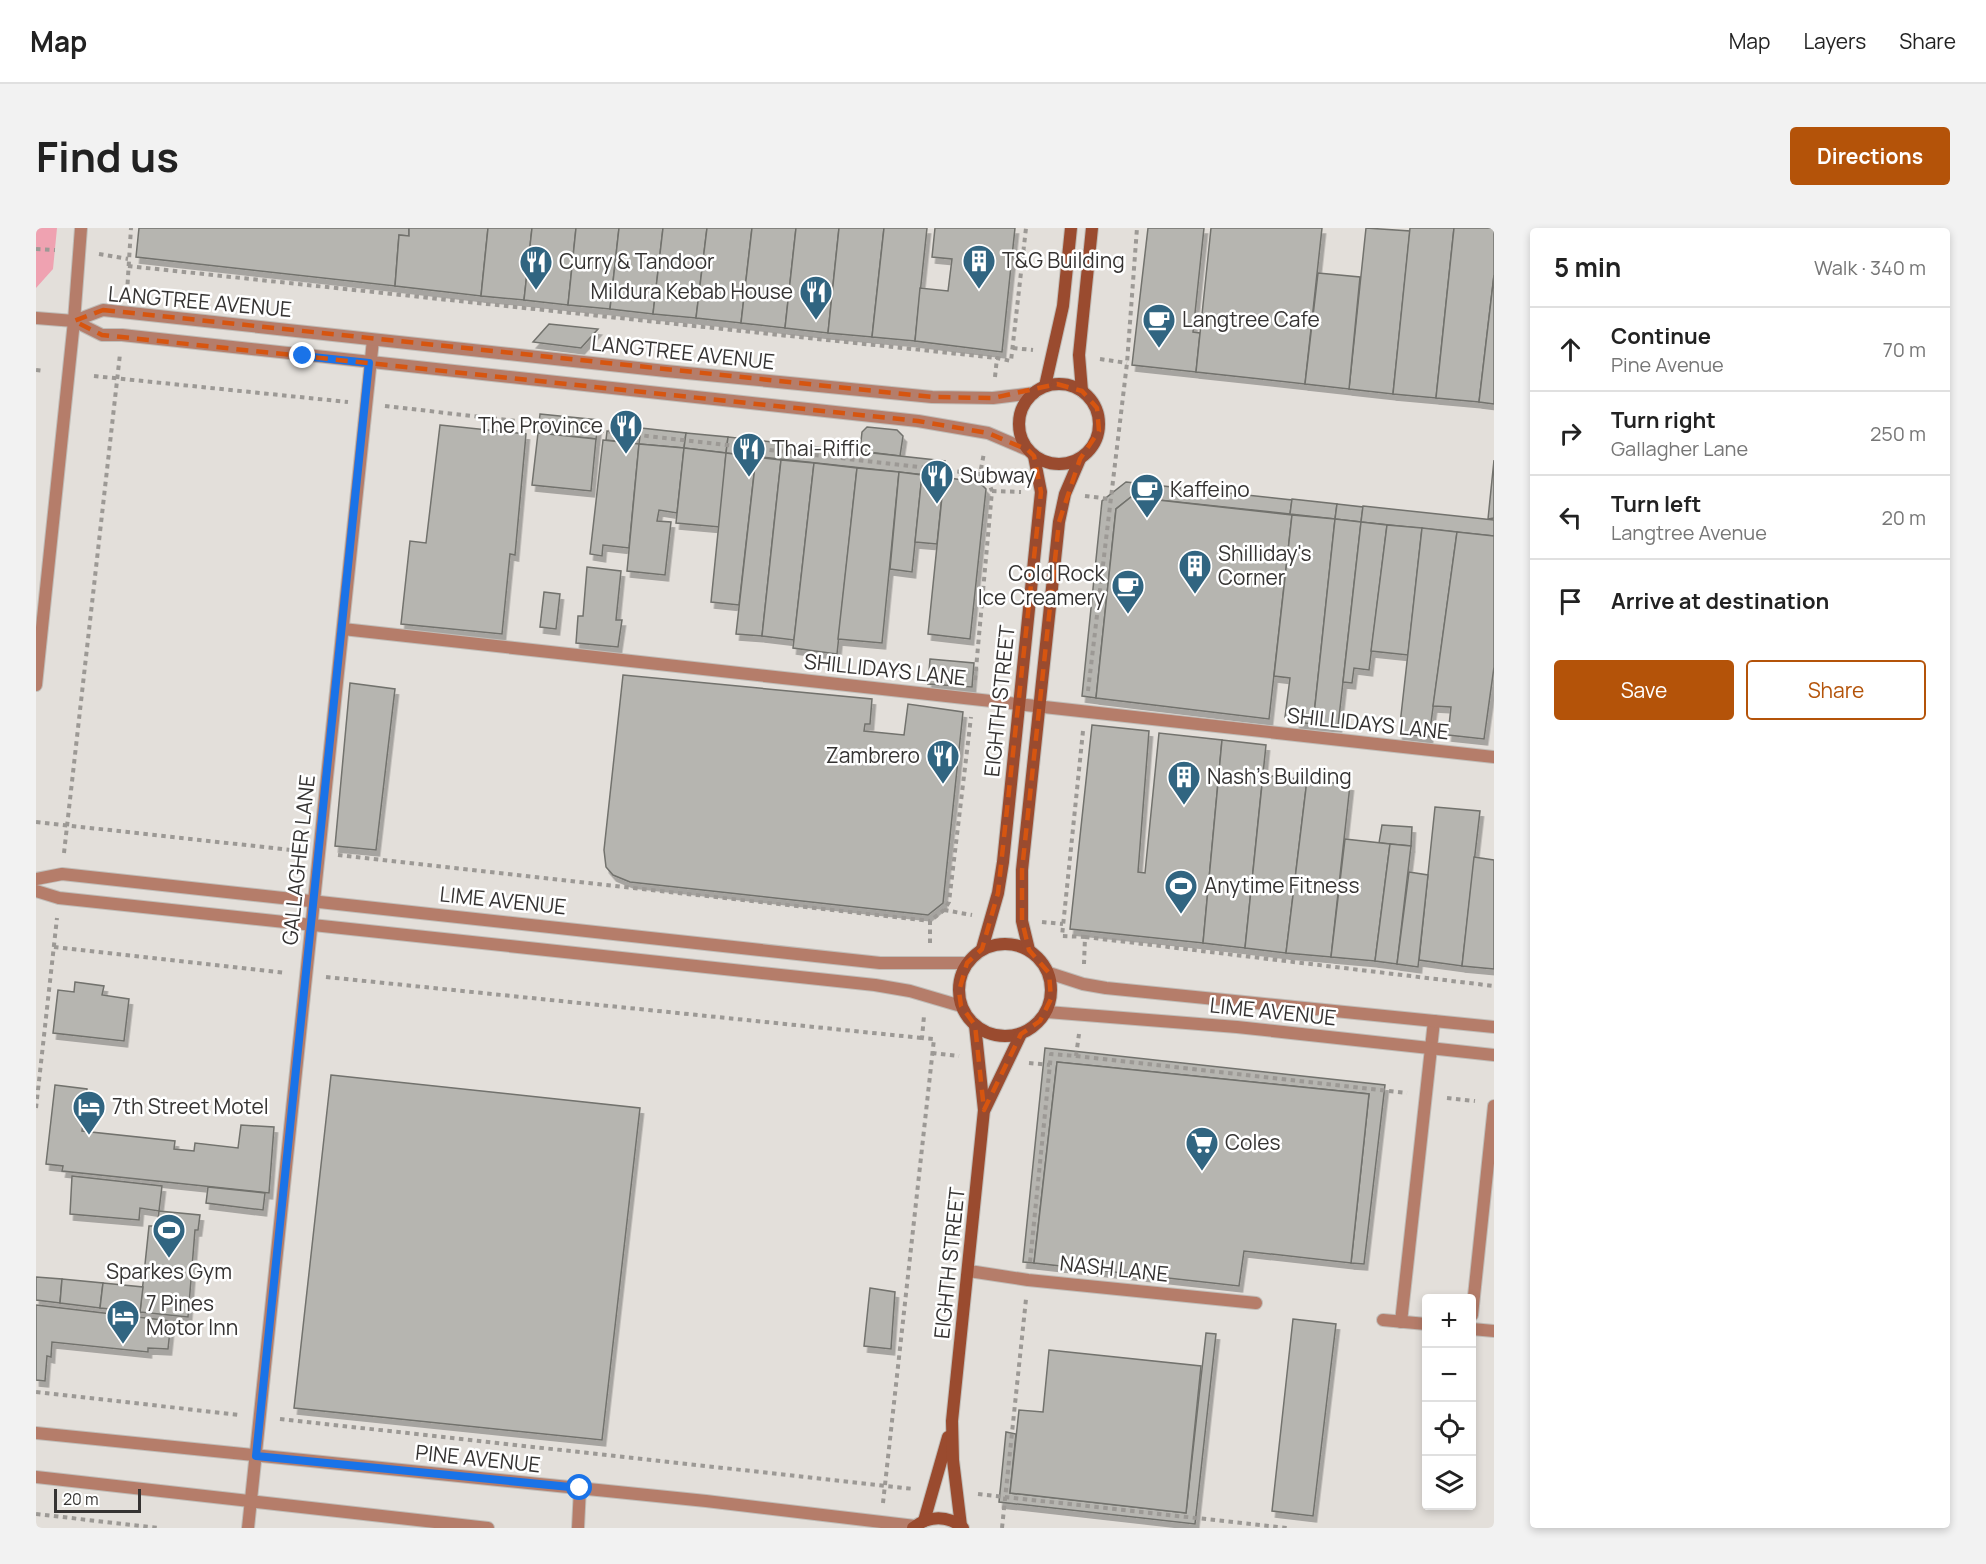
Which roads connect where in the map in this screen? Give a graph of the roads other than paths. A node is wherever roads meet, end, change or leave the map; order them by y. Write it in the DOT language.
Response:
graph roads {
  1 [pos="81,228"];
  2 [pos="1071,228"];
  3 [pos="1092,228"];
  4 [pos="36,318"];
  5 [pos="74,321"];
  6 [pos="373,340"];
  7 [pos="369,363"];
  8 [pos="1039,390"];
  9 [pos="1082,391"];
  10 [pos="1031,453"];
  11 [pos="1080,459"];
  12 [pos="343,629"];
  13 [pos="36,686"];
  14 [pos="1018,706"];
  15 [pos="1039,708"];
  16 [pos="1494,758"];
  17 [pos="36,879"];
  18 [pos="36,891"];
  19 [pos="314,901"];
  20 [pos="311,924"];
  21 [pos="982,949"];
  22 [pos="1029,950"];
  23 [pos="967,963"];
  24 [pos="1049,973"];
  25 [pos="962,1006"];
  26 [pos="1047,1012"];
  27 [pos="1434,1021"];
  28 [pos="975,1025"];
  29 [pos="1494,1028"];
  30 [pos="1021,1034"];
  31 [pos="1430,1048"];
  32 [pos="1494,1055"];
  33 [pos="1488,1104"];
  34 [pos="984,1110"];
  35 [pos="969,1271"];
  36 [pos="1474,1294"];
  37 [pos="1256,1303"];
  38 [pos="1383,1320"];
  39 [pos="1401,1322"];
  40 [pos="1422,1324"];
  41 [pos="1476,1329"];
  42 [pos="1494,1331"];
  43 [pos="952,1421"];
  44 [pos="36,1433"];
  45 [pos="256,1456"];
  46 [pos="36,1477"];
  47 [pos="580,1488"];
  48 [pos="251,1502"];
  49 [pos="864,1525"];
  50 [pos="917,1525"];
  51 [pos="962,1527"];
  52 [pos="248,1528"];
  53 [pos="488,1528"];
  54 [pos="578,1528"];
  1 -- 5 [label="street"];
  2 -- 8 [label="street"];
  3 -- 9 [label="street"];
  4 -- 5 [label="street"];
  5 -- 6 [label="street, LANGTREE AVENUE"];
  5 -- 7 [label="street, LANGTREE AVENUE"];
  5 -- 13 [label="street"];
  6 -- 7 [label="street, GALLAGHER LANE"];
  6 -- 8 [label="street, LANGTREE AVENUE"];
  7 -- 10 [label="street, LANGTREE AVENUE"];
  7 -- 12 [label="street, GALLAGHER LANE"];
  8 -- 9 [label="street"];
  8 -- 10 [label="street"];
  9 -- 11 [label="street"];
  10 -- 11 [label="street"];
  10 -- 14 [label="street, EIGHTH STREET"];
  11 -- 15 [label="street, EIGHTH STREET"];
  12 -- 14 [label="street, SHILLIDAYS LANE"];
  12 -- 19 [label="street, GALLAGHER LANE"];
  14 -- 15 [label="street, SHILLIDAYS LANE"];
  14 -- 21 [label="street, EIGHTH STREET"];
  15 -- 16 [label="street, SHILLIDAYS LANE"];
  15 -- 22 [label="street, EIGHTH STREET"];
  17 -- 19 [label="street, LIME AVENUE"];
  18 -- 20 [label="street, LIME AVENUE"];
  19 -- 20 [label="street, GALLAGHER LANE"];
  19 -- 23 [label="street, LIME AVENUE"];
  20 -- 25 [label="street, LIME AVENUE"];
  20 -- 45 [label="street, GALLAGHER LANE"];
  21 -- 22 [label="street"];
  21 -- 23 [label="street"];
  22 -- 24 [label="street"];
  23 -- 25 [label="street"];
  24 -- 26 [label="street"];
  24 -- 27 [label="street, LIME AVENUE"];
  25 -- 28 [label="street"];
  26 -- 30 [label="street"];
  26 -- 31 [label="street, LIME AVENUE"];
  27 -- 29 [label="street, LIME AVENUE"];
  27 -- 31 [label="street"];
  28 -- 30 [label="street"];
  28 -- 34 [label="street, EIGHTH STREET"];
  30 -- 34 [label="street, EIGHTH STREET"];
  31 -- 32 [label="street, LIME AVENUE"];
  31 -- 39 [label="street"];
  33 -- 36 [label="street"];
  34 -- 35 [label="street, EIGHTH STREET"];
  35 -- 37 [label="street, NASH LANE"];
  35 -- 43 [label="street, EIGHTH STREET"];
  38 -- 39 [label="street"];
  39 -- 40 [label="street"];
  41 -- 42 [label="street"];
  43 -- 50 [label="street, EIGHTH STREET"];
  43 -- 51 [label="street, EIGHTH STREET"];
  44 -- 45 [label="street, PINE AVENUE"];
  45 -- 47 [label="street, PINE AVENUE"];
  45 -- 48 [label="street, GALLAGHER LANE"];
  46 -- 48 [label="street"];
  47 -- 49 [label="street, PINE AVENUE"];
  47 -- 54 [label="street"];
  48 -- 52 [label="street, GALLAGHER LANE"];
  48 -- 53 [label="street"];
  49 -- 50 [label="street, PINE AVENUE"];
  50 -- 51 [label="street"];
}
